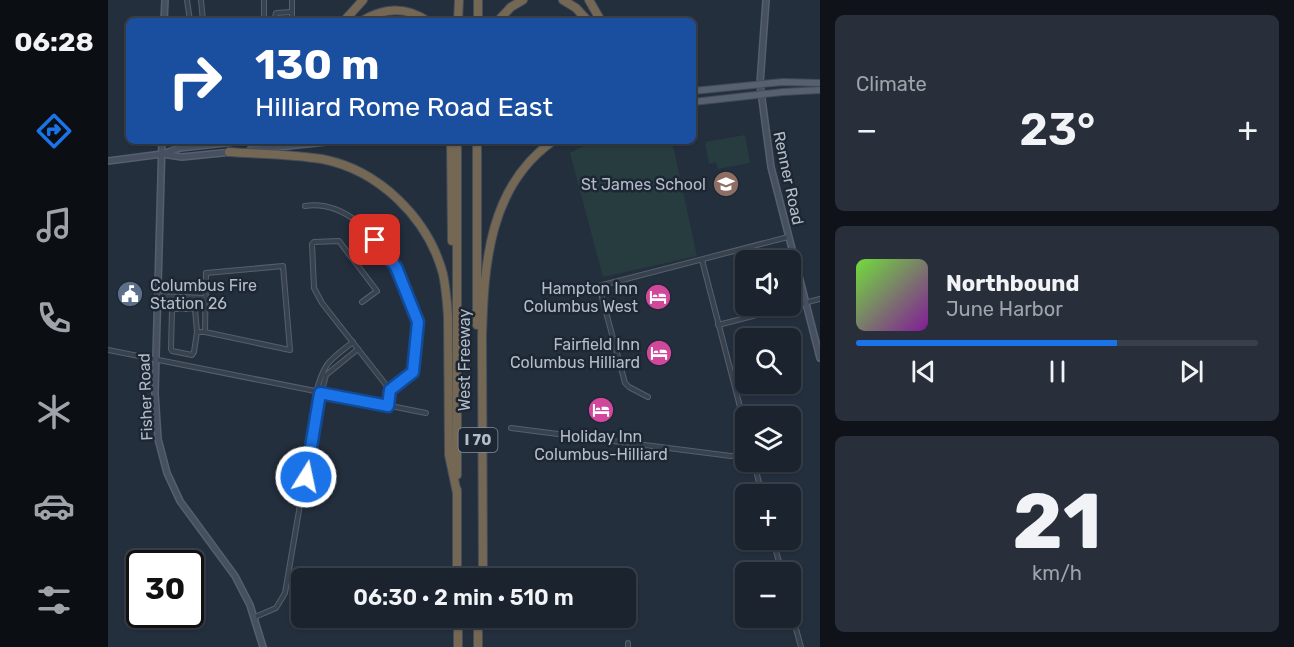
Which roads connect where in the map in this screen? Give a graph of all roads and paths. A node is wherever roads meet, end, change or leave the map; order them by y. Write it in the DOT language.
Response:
graph roads {
  1 [pos="165,0"];
  2 [pos="187,0"];
  3 [pos="201,0"];
  4 [pos="264,0"];
  5 [pos="292,0"];
  6 [pos="363,0"];
  7 [pos="459,0"];
  8 [pos="478,0"];
  9 [pos="523,0"];
  10 [pos="563,0"];
  11 [pos="589,0"];
  12 [pos="766,0"];
  13 [pos="292,12"];
  14 [pos="164,18"];
  15 [pos="190,18"];
  16 [pos="203,18"];
  17 [pos="264,18"];
  18 [pos="275,18"];
  19 [pos="292,18"];
  20 [pos="347,18"];
  21 [pos="369,18"];
  22 [pos="421,18"];
  23 [pos="458,18"];
  24 [pos="478,18"];
  25 [pos="501,18"];
  26 [pos="585,18"];
  27 [pos="599,18"];
  28 [pos="820,83"];
  29 [pos="760,84"];
  30 [pos="820,90"];
  31 [pos="696,91"];
  32 [pos="761,94"];
  33 [pos="696,102"];
  34 [pos="162,144"];
  35 [pos="216,144"];
  36 [pos="307,144"];
  37 [pos="451,144"];
  38 [pos="457,144"];
  39 [pos="478,144"];
  40 [pos="549,144"];
  41 [pos="229,152"];
  42 [pos="162,154"];
  43 [pos="108,161"];
  44 [pos="305,206"];
  45 [pos="788,237"];
  46 [pos="702,260"];
  47 [pos="458,293"];
  48 [pos="158,296"];
  49 [pos="205,298"];
  50 [pos="820,299"];
  51 [pos="362,302"];
  52 [pos="805,303"];
  53 [pos="718,324"];
  54 [pos="197,332"];
  55 [pos="205,332"];
  56 [pos="353,342"];
  57 [pos="358,349"];
  58 [pos="108,350"];
  59 [pos="820,358"];
  60 [pos="156,360"];
  61 [pos="390,390"];
  62 [pos="319,393"];
  63 [pos="648,397"];
  64 [pos="388,406"];
  65 [pos="740,406"];
  66 [pos="426,413"];
  67 [pos="511,428"];
  68 [pos="735,456"];
  69 [pos="457,493"];
  70 [pos="457,568"];
  71 [pos="478,568"];
  72 [pos="483,568"];
  73 [pos="255,617"];
  74 [pos="458,628"];
  75 [pos="478,628"];
  76 [pos="483,628"];
  77 [pos="796,628"];
  78 [pos="263,647"];
  79 [pos="458,647"];
  80 [pos="478,647"];
  81 [pos="483,647"];
  82 [pos="801,647"];
  1 -- 14 [label="main road"];
  2 -- 15 [label="street"];
  3 -- 16 [label="street"];
  4 -- 17 [label="street"];
  5 -- 13 [label="street"];
  6 -- 20 [label="highway"];
  7 -- 23 [label="highway"];
  8 -- 24 [label="highway"];
  9 -- 25 [label="highway"];
  10 -- 26 [label="highway"];
  11 -- 27 [label="highway"];
  12 -- 29 [label="main road, Renner Road"];
  13 -- 18 [label="street"];
  13 -- 19 [label="street"];
  21 -- 22 [label="highway"];
  28 -- 29 [label="main road"];
  29 -- 31 [label="main road"];
  29 -- 32 [label="main road, Renner Road"];
  30 -- 32 [label="main road"];
  32 -- 33 [label="main road"];
  32 -- 45 [label="main road, Renner Road"];
  34 -- 42 [label="main road, Fisher Road"];
  35 -- 42 [label="main road"];
  36 -- 41 [label="main road"];
  37 -- 47 [label="highway"];
  38 -- 47 [label="highway, West Freeway / I 70"];
  39 -- 71 [label="highway, West Freeway / I 70"];
  40 -- 72 [label="highway"];
  41 -- 42 [label="main road"];
  41 -- 69 [label="highway"];
  42 -- 43 [label="main road"];
  42 -- 48 [label="main road, Fisher Road"];
  44 -- 61 [label="street"];
  45 -- 46 [label="street"];
  45 -- 52 [label="main road, Renner Road"];
  46 -- 53 [label="street"];
  46 -- 63 [label="street"];
  47 -- 69 [label="highway, West Freeway / I 70"];
  48 -- 49 [label="street"];
  48 -- 60 [label="main road, Fisher Road"];
  49 -- 55 [label="street"];
  49 -- 55 [label="street"];
  50 -- 52 [label="street"];
  51 -- 56 [label="street"];
  52 -- 53 [label="street"];
  52 -- 59 [label="main road, Renner Road"];
  53 -- 65 [label="street"];
  54 -- 54 [label="street"];
  54 -- 55 [label="street"];
  56 -- 57 [label="street"];
  56 -- 62 [label="street"];
  57 -- 61 [label="street"];
  57 -- 62 [label="street"];
  58 -- 60 [label="street"];
  60 -- 62 [label="street"];
  60 -- 73 [label="main road, Fisher Road"];
  61 -- 64 [label="street"];
  62 -- 64 [label="street"];
  62 -- 73 [label="street"];
  64 -- 66 [label="street"];
  67 -- 68 [label="street"];
  69 -- 70 [label="highway, West Freeway / I 70"];
  73 -- 78 [label="main road, Fisher Road"];
  74 -- 79 [label="highway"];
  75 -- 80 [label="highway"];
  76 -- 81 [label="highway"];
  77 -- 82 [label="street"];
}
